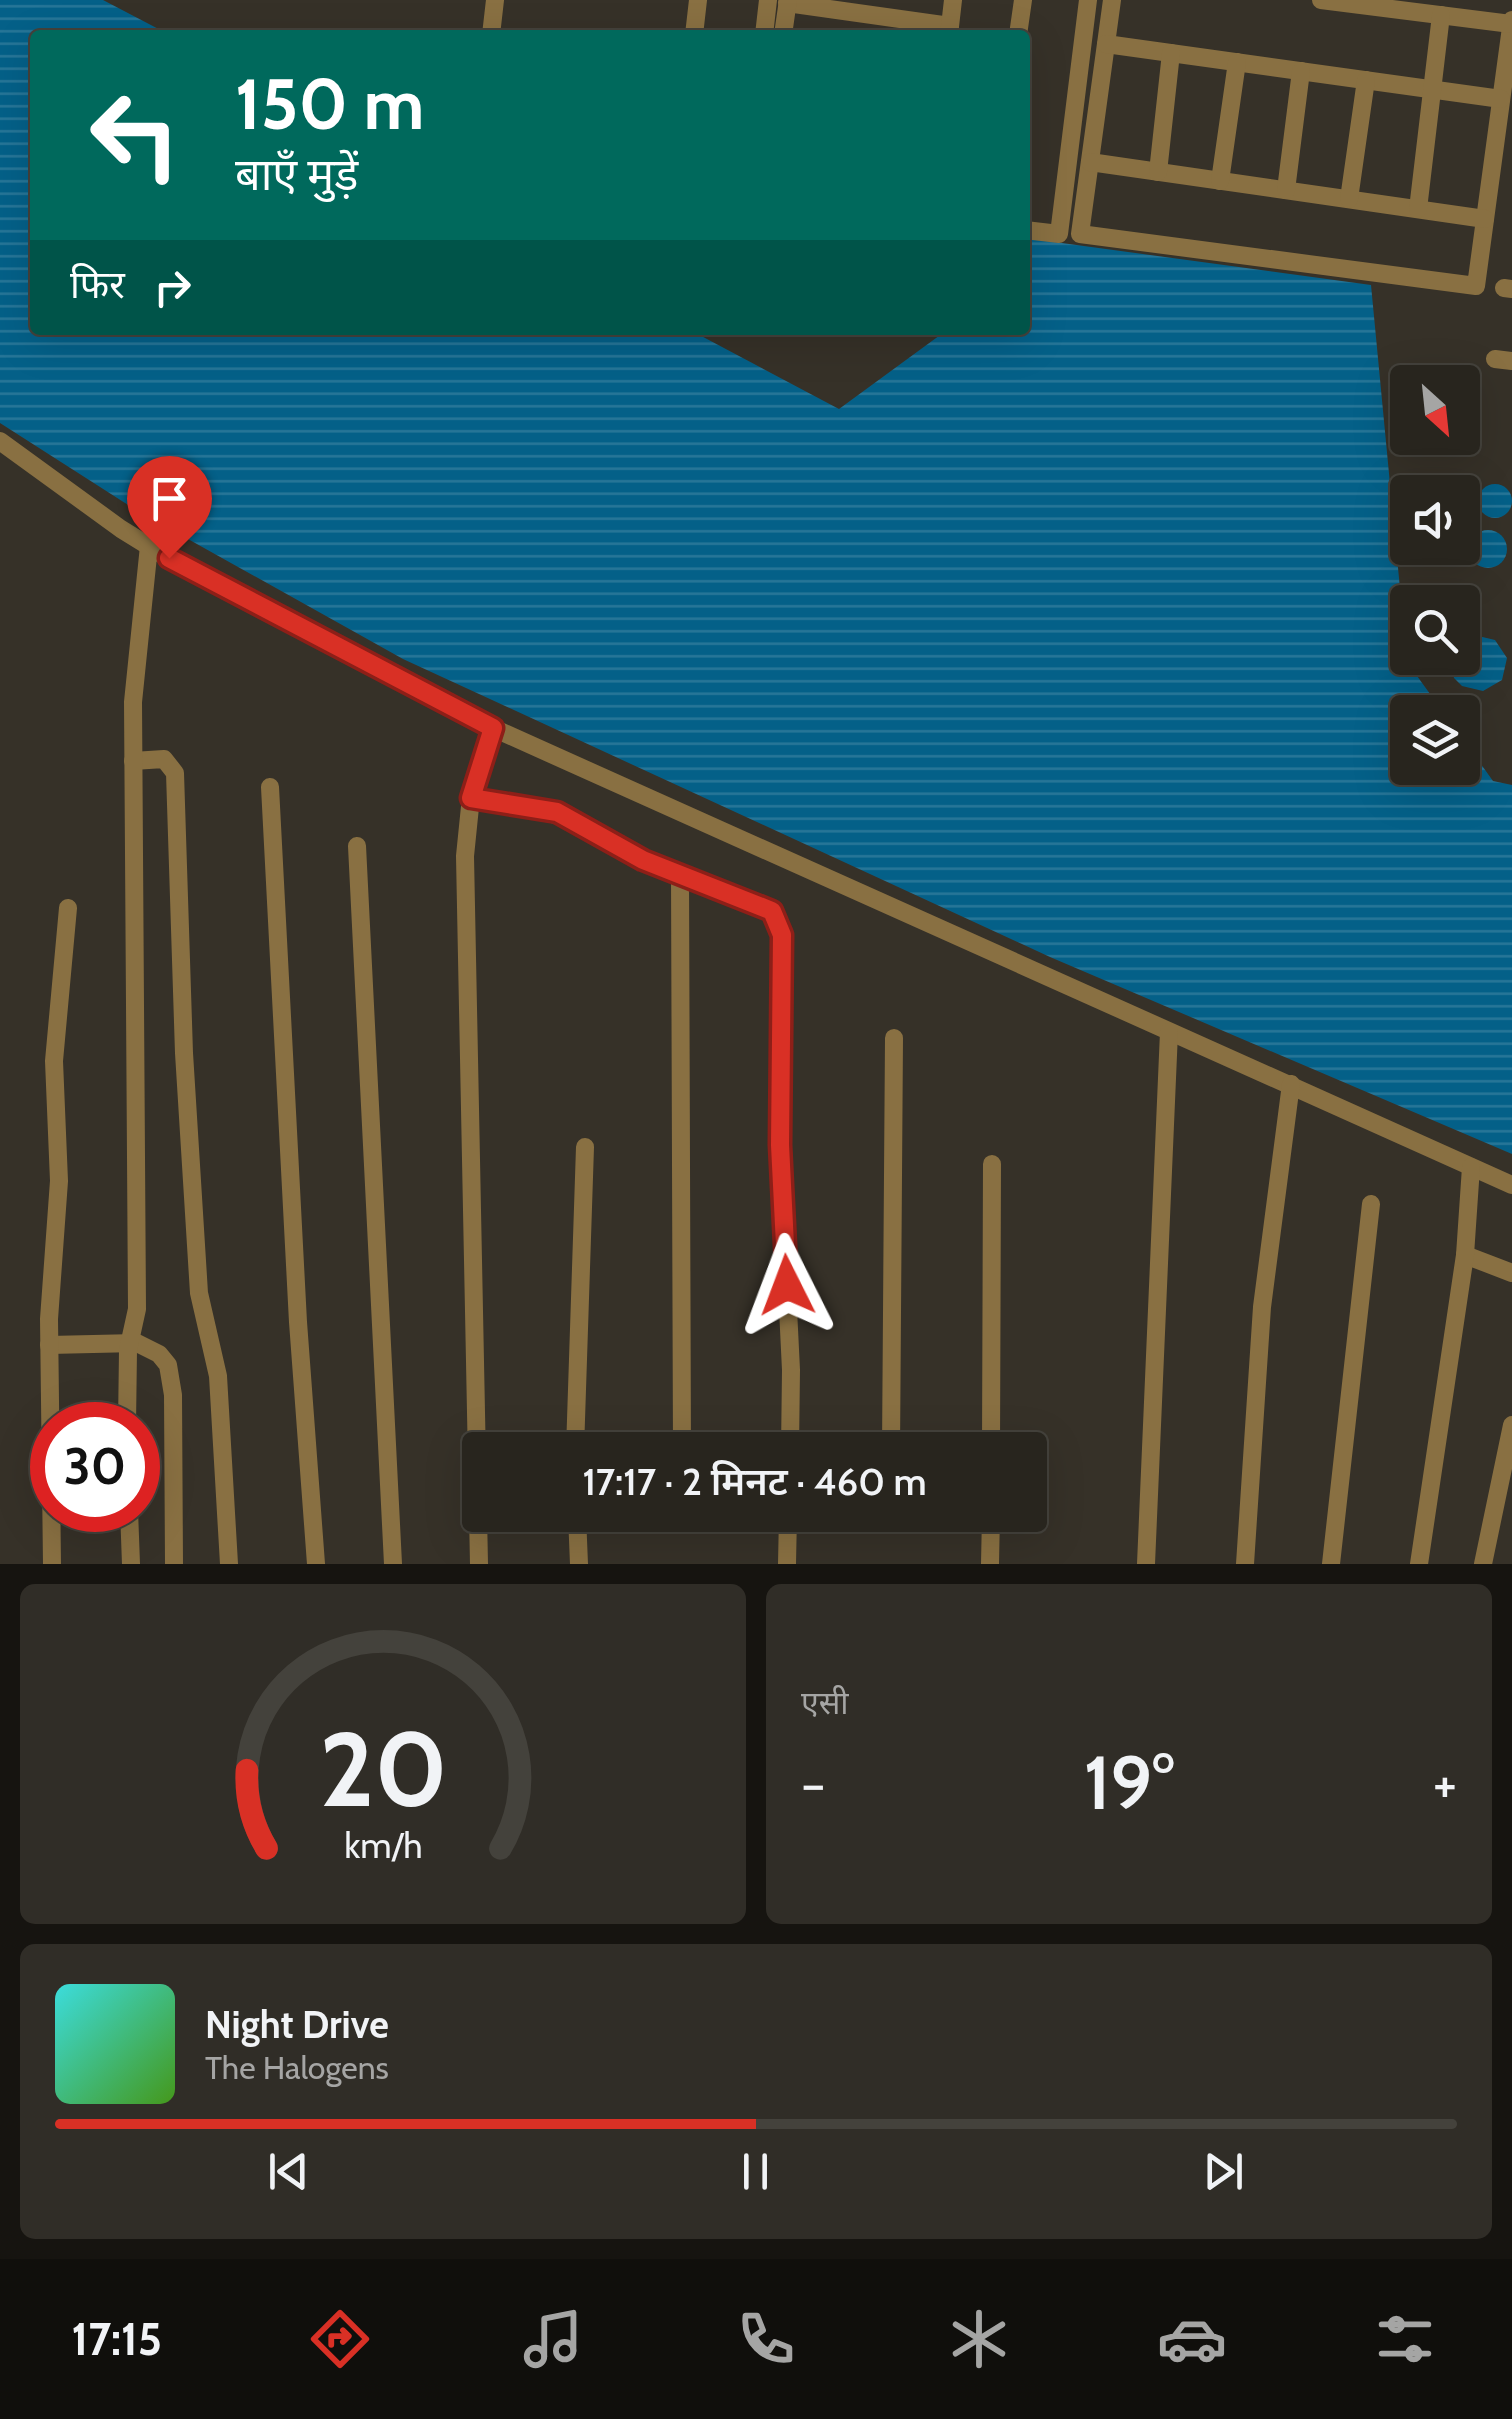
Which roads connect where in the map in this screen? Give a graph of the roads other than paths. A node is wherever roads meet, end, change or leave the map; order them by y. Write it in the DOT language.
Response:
graph roads {
  1 [pos="495,0"];
  2 [pos="698,0"];
  3 [pos="953,0"];
  4 [pos="1022,0"];
  5 [pos="1088,0"];
  6 [pos="1112,0"];
  7 [pos="1321,0"];
  8 [pos="773,1"];
  9 [pos="1442,15"];
  10 [pos="1512,22"];
  11 [pos="876,26"];
  12 [pos="492,30"];
  13 [pos="695,30"];
  14 [pos="765,30"];
  15 [pos="782,30"];
  16 [pos="934,30"];
  17 [pos="949,30"];
  18 [pos="1019,30"];
  19 [pos="1106,44"];
  20 [pos="1171,53"];
  21 [pos="1237,62"];
  22 [pos="1301,72"];
  23 [pos="1366,80"];
  24 [pos="1432,90"];
  25 [pos="1501,99"];
  26 [pos="1090,162"];
  27 [pos="1158,172"];
  28 [pos="1220,181"];
  29 [pos="1286,190"];
  30 [pos="1348,199"];
  31 [pos="1418,210"];
  32 [pos="1485,220"];
  33 [pos="1030,231"];
  34 [pos="0,441"];
  35 [pos="149,546"];
  36 [pos="493,728"];
  37 [pos="132,762"];
  38 [pos="270,787"];
  39 [pos="471,798"];
  40 [pos="356,846"];
  41 [pos="680,874"];
  42 [pos="68,908"];
  43 [pos="1169,1032"];
  44 [pos="894,1038"];
  45 [pos="1291,1084"];
  46 [pos="585,1146"];
  47 [pos="992,1164"];
  48 [pos="1471,1167"];
  49 [pos="1512,1185"];
  50 [pos="1371,1204"];
  51 [pos="1465,1255"];
  52 [pos="1512,1273"];
  53 [pos="130,1342"];
  54 [pos="49,1344"];
  55 [pos="128,1402"];
  56 [pos="1512,1425"];
  57 [pos="576,1432"];
  58 [pos="682,1432"];
  59 [pos="790,1432"];
  60 [pos="890,1432"];
  61 [pos="991,1432"];
  62 [pos="130,1532"];
  63 [pos="578,1532"];
  64 [pos="788,1532"];
  65 [pos="990,1532"];
  66 [pos="52,1564"];
  67 [pos="131,1564"];
  68 [pos="174,1564"];
  69 [pos="229,1564"];
  70 [pos="316,1564"];
  71 [pos="393,1564"];
  72 [pos="479,1564"];
  73 [pos="579,1564"];
  74 [pos="787,1564"];
  75 [pos="990,1564"];
  76 [pos="1146,1564"];
  77 [pos="1245,1564"];
  78 [pos="1331,1564"];
  79 [pos="1420,1564"];
  80 [pos="1483,1564"];
  1 -- 12 [label="street"];
  2 -- 13 [label="street"];
  3 -- 17 [label="street"];
  4 -- 18 [label="street"];
  5 -- 33 [label="street"];
  6 -- 19 [label="street"];
  7 -- 9 [label="street"];
  8 -- 11 [label="street"];
  8 -- 14 [label="street"];
  8 -- 15 [label="street"];
  9 -- 10 [label="street"];
  9 -- 24 [label="street"];
  10 -- 25 [label="street"];
  11 -- 16 [label="street"];
  19 -- 20 [label="street"];
  19 -- 26 [label="street"];
  20 -- 21 [label="street"];
  20 -- 27 [label="street"];
  21 -- 22 [label="street"];
  21 -- 28 [label="street"];
  22 -- 23 [label="street"];
  22 -- 29 [label="street"];
  23 -- 24 [label="street"];
  23 -- 30 [label="street"];
  24 -- 25 [label="street"];
  24 -- 31 [label="street"];
  25 -- 32 [label="street"];
  26 -- 27 [label="street"];
  26 -- 32 [label="street"];
  27 -- 28 [label="street"];
  28 -- 29 [label="street"];
  29 -- 30 [label="street"];
  30 -- 31 [label="street"];
  31 -- 32 [label="street"];
  34 -- 35 [label="street"];
  35 -- 36 [label="street"];
  35 -- 37 [label="street"];
  36 -- 39 [label="street"];
  36 -- 43 [label="street"];
  37 -- 53 [label="street"];
  37 -- 69 [label="street"];
  38 -- 70 [label="street"];
  39 -- 41 [label="street"];
  39 -- 72 [label="street"];
  40 -- 71 [label="street"];
  41 -- 58 [label="street"];
  41 -- 59 [label="street"];
  42 -- 54 [label="street"];
  43 -- 45 [label="street"];
  43 -- 76 [label="street"];
  44 -- 60 [label="street"];
  45 -- 48 [label="street"];
  45 -- 77 [label="street"];
  46 -- 57 [label="street"];
  47 -- 61 [label="street"];
  48 -- 49 [label="street"];
  48 -- 51 [label="street"];
  50 -- 78 [label="street"];
  51 -- 52 [label="street"];
  51 -- 79 [label="street"];
  53 -- 54 [label="street"];
  53 -- 55 [label="street"];
  53 -- 68 [label="street"];
  54 -- 66 [label="street"];
  56 -- 80 [label="street"];
  62 -- 67 [label="street"];
  63 -- 73 [label="street"];
  64 -- 74 [label="street"];
  65 -- 75 [label="street"];
}
